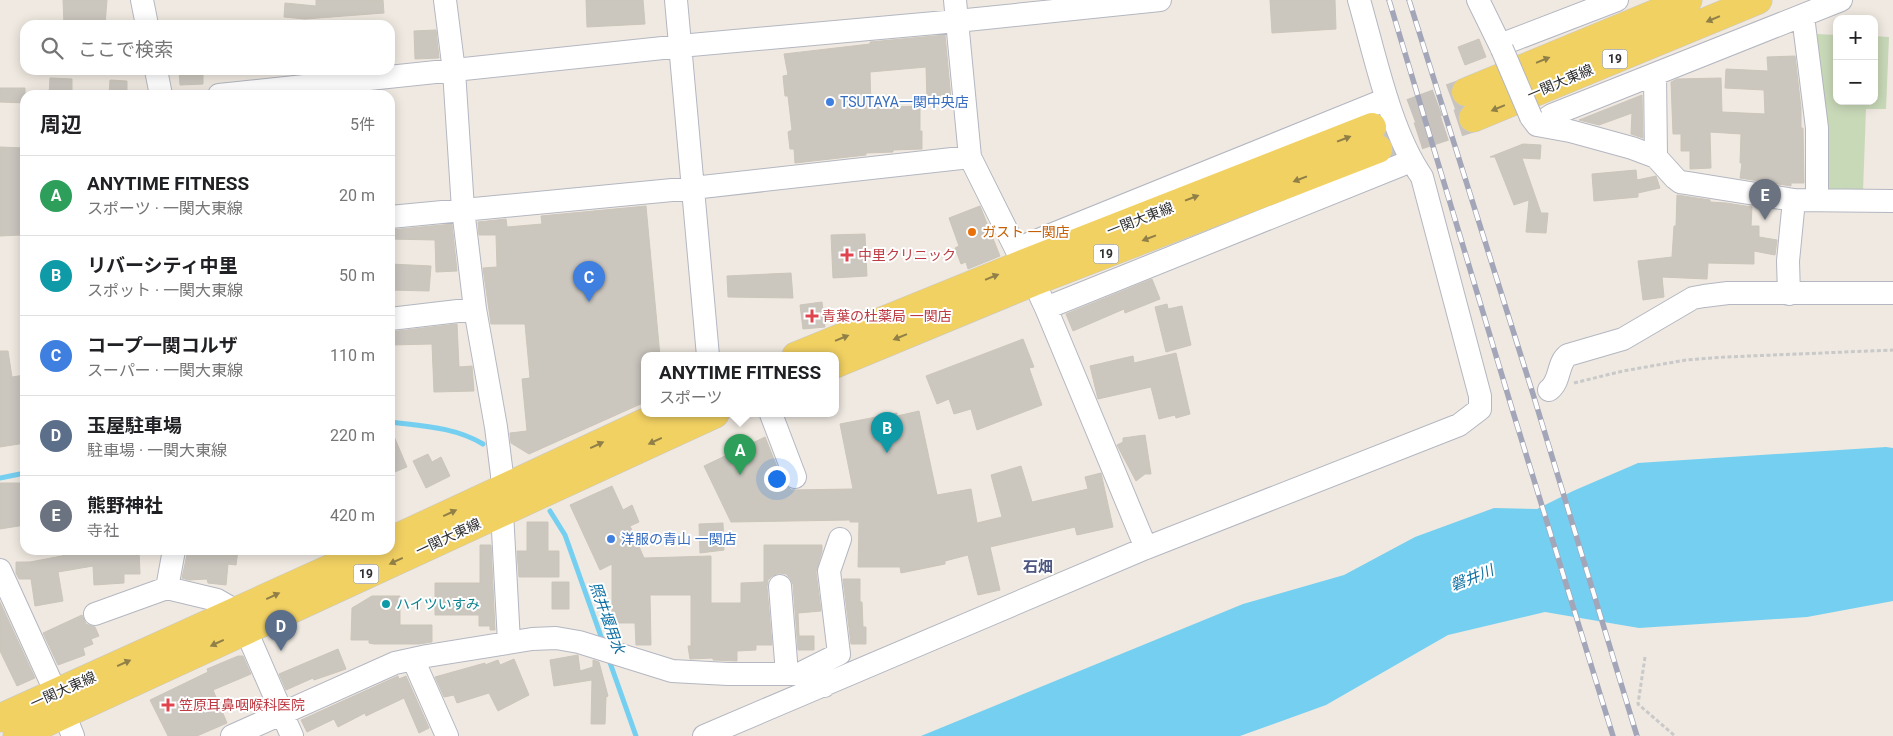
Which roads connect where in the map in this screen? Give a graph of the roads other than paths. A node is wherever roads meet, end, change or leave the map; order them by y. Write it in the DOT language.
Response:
graph roads {
  1 [pos="142,0"];
  2 [pos="446,0"];
  3 [pos="676,0"];
  4 [pos="1160,0"];
  5 [pos="1359,0"];
  6 [pos="1478,0"];
  7 [pos="1617,0"];
  8 [pos="1688,0"];
  9 [pos="1758,0"];
  10 [pos="1841,0"];
  11 [pos="956,11"];
  12 [pos="1804,16"];
  13 [pos="146,20"];
  14 [pos="680,46"];
  15 [pos="1501,47"];
  16 [pos="454,71"];
  17 [pos="157,75"];
  18 [pos="1655,75"];
  19 [pos="160,90"];
  20 [pos="268,90"];
  21 [pos="1466,92"];
  22 [pos="1387,99"];
  23 [pos="1473,118"];
  24 [pos="1534,121"];
  25 [pos="1375,138"];
  26 [pos="970,157"];
  27 [pos="1656,157"];
  28 [pos="1411,161"];
  29 [pos="693,188"];
  30 [pos="1794,200"];
  31 [pos="1817,200"];
  32 [pos="1893,201"];
  33 [pos="463,210"];
  34 [pos="395,217"];
  35 [pos="1025,265"];
  36 [pos="1893,293"];
  37 [pos="1789,294"];
  38 [pos="1046,308"];
  39 [pos="475,309"];
  40 [pos="395,317"];
  41 [pos="708,352"];
  42 [pos="806,352"];
  43 [pos="839,362"];
  44 [pos="1549,390"];
  45 [pos="657,417"];
  46 [pos="708,417"];
  47 [pos="772,417"];
  48 [pos="796,476"];
  49 [pos="502,501"];
  50 [pos="395,539"];
  51 [pos="840,539"];
  52 [pos="1146,548"];
  53 [pos="395,550"];
  54 [pos="173,555"];
  55 [pos="362,555"];
  56 [pos="385,555"];
  57 [pos="0,570"];
  58 [pos="780,586"];
  59 [pos="167,588"];
  60 [pos="95,614"];
  61 [pos="242,621"];
  62 [pos="509,642"];
  63 [pos="413,659"];
  64 [pos="793,674"];
  65 [pos="824,686"];
  66 [pos="282,713"];
  67 [pos="64,715"];
  68 [pos="0,718"];
  69 [pos="17,736"];
  70 [pos="232,736"];
  71 [pos="292,736"];
  72 [pos="447,736"];
  73 [pos="704,736"];
  1 -- 13 [label="street"];
  2 -- 16 [label="street"];
  3 -- 14 [label="street"];
  4 -- 11 [label="street"];
  5 -- 22 [label="street"];
  6 -- 15 [label="street"];
  7 -- 15 [label="street"];
  21 -- 8 [label="main road, 一関大東線 / 19, one-way"];
  9 -- 23 [label="main road, 一関大東線 / 19, one-way"];
  10 -- 12 [label="street"];
  11 -- 14 [label="street"];
  11 -- 26 [label="street"];
  12 -- 18 [label="street"];
  12 -- 31 [label="street"];
  14 -- 16 [label="street"];
  14 -- 29 [label="street"];
  15 -- 24 [label="street, bridge"];
  16 -- 20 [label="street"];
  16 -- 33 [label="street"];
  17 -- 19 [label="street"];
  18 -- 24 [label="street"];
  18 -- 27 [label="street"];
  22 -- 28 [label="street"];
  22 -- 35 [label="street"];
  24 -- 27 [label="street"];
  25 -- 35 [label="main road, 一関大東線 / 19"];
  26 -- 29 [label="street"];
  26 -- 35 [label="street"];
  27 -- 30 [label="street"];
  28 -- 38 [label="street"];
  28 -- 52 [label="street"];
  29 -- 33 [label="street"];
  29 -- 41 [label="street"];
  30 -- 31 [label="street"];
  30 -- 37 [label="street"];
  31 -- 32 [label="street"];
  33 -- 34 [label="street"];
  33 -- 39 [label="street"];
  35 -- 38 [label="street"];
  42 -- 35 [label="main road, 一関大東線 / 19, one-way"];
  35 -- 43 [label="main road, 一関大東線 / 19, one-way"];
  36 -- 37 [label="street"];
  37 -- 44 [label="street"];
  38 -- 52 [label="street"];
  39 -- 40 [label="street"];
  39 -- 49 [label="street"];
  49 -- 45 [label="main road, 一関大東線 / 19, one-way"];
  46 -- 49 [label="main road, 一関大東線 / 19, one-way"];
  47 -- 48 [label="street"];
  50 -- 49 [label="main road, 一関大東線 / 19, one-way"];
  49 -- 53 [label="main road, 一関大東線 / 19, one-way"];
  49 -- 62 [label="street"];
  51 -- 64 [label="street"];
  52 -- 65 [label="street"];
  54 -- 59 [label="street"];
  61 -- 55 [label="main road, 一関大東線 / 19, one-way"];
  56 -- 61 [label="main road, 一関大東線 / 19, one-way"];
  57 -- 67 [label="street"];
  58 -- 64 [label="street"];
  59 -- 60 [label="street"];
  59 -- 61 [label="street"];
  61 -- 66 [label="street"];
  61 -- 67 [label="main road, 一関大東線 / 19"];
  62 -- 63 [label="street"];
  62 -- 64 [label="street"];
  63 -- 66 [label="street"];
  63 -- 72 [label="street"];
  64 -- 65 [label="street"];
  65 -- 73 [label="street"];
  66 -- 70 [label="street"];
  66 -- 71 [label="street"];
  67 -- 68 [label="main road, 一関大東線 / 19"];
  67 -- 69 [label="main road, 一関大東線 / 19"];
}
